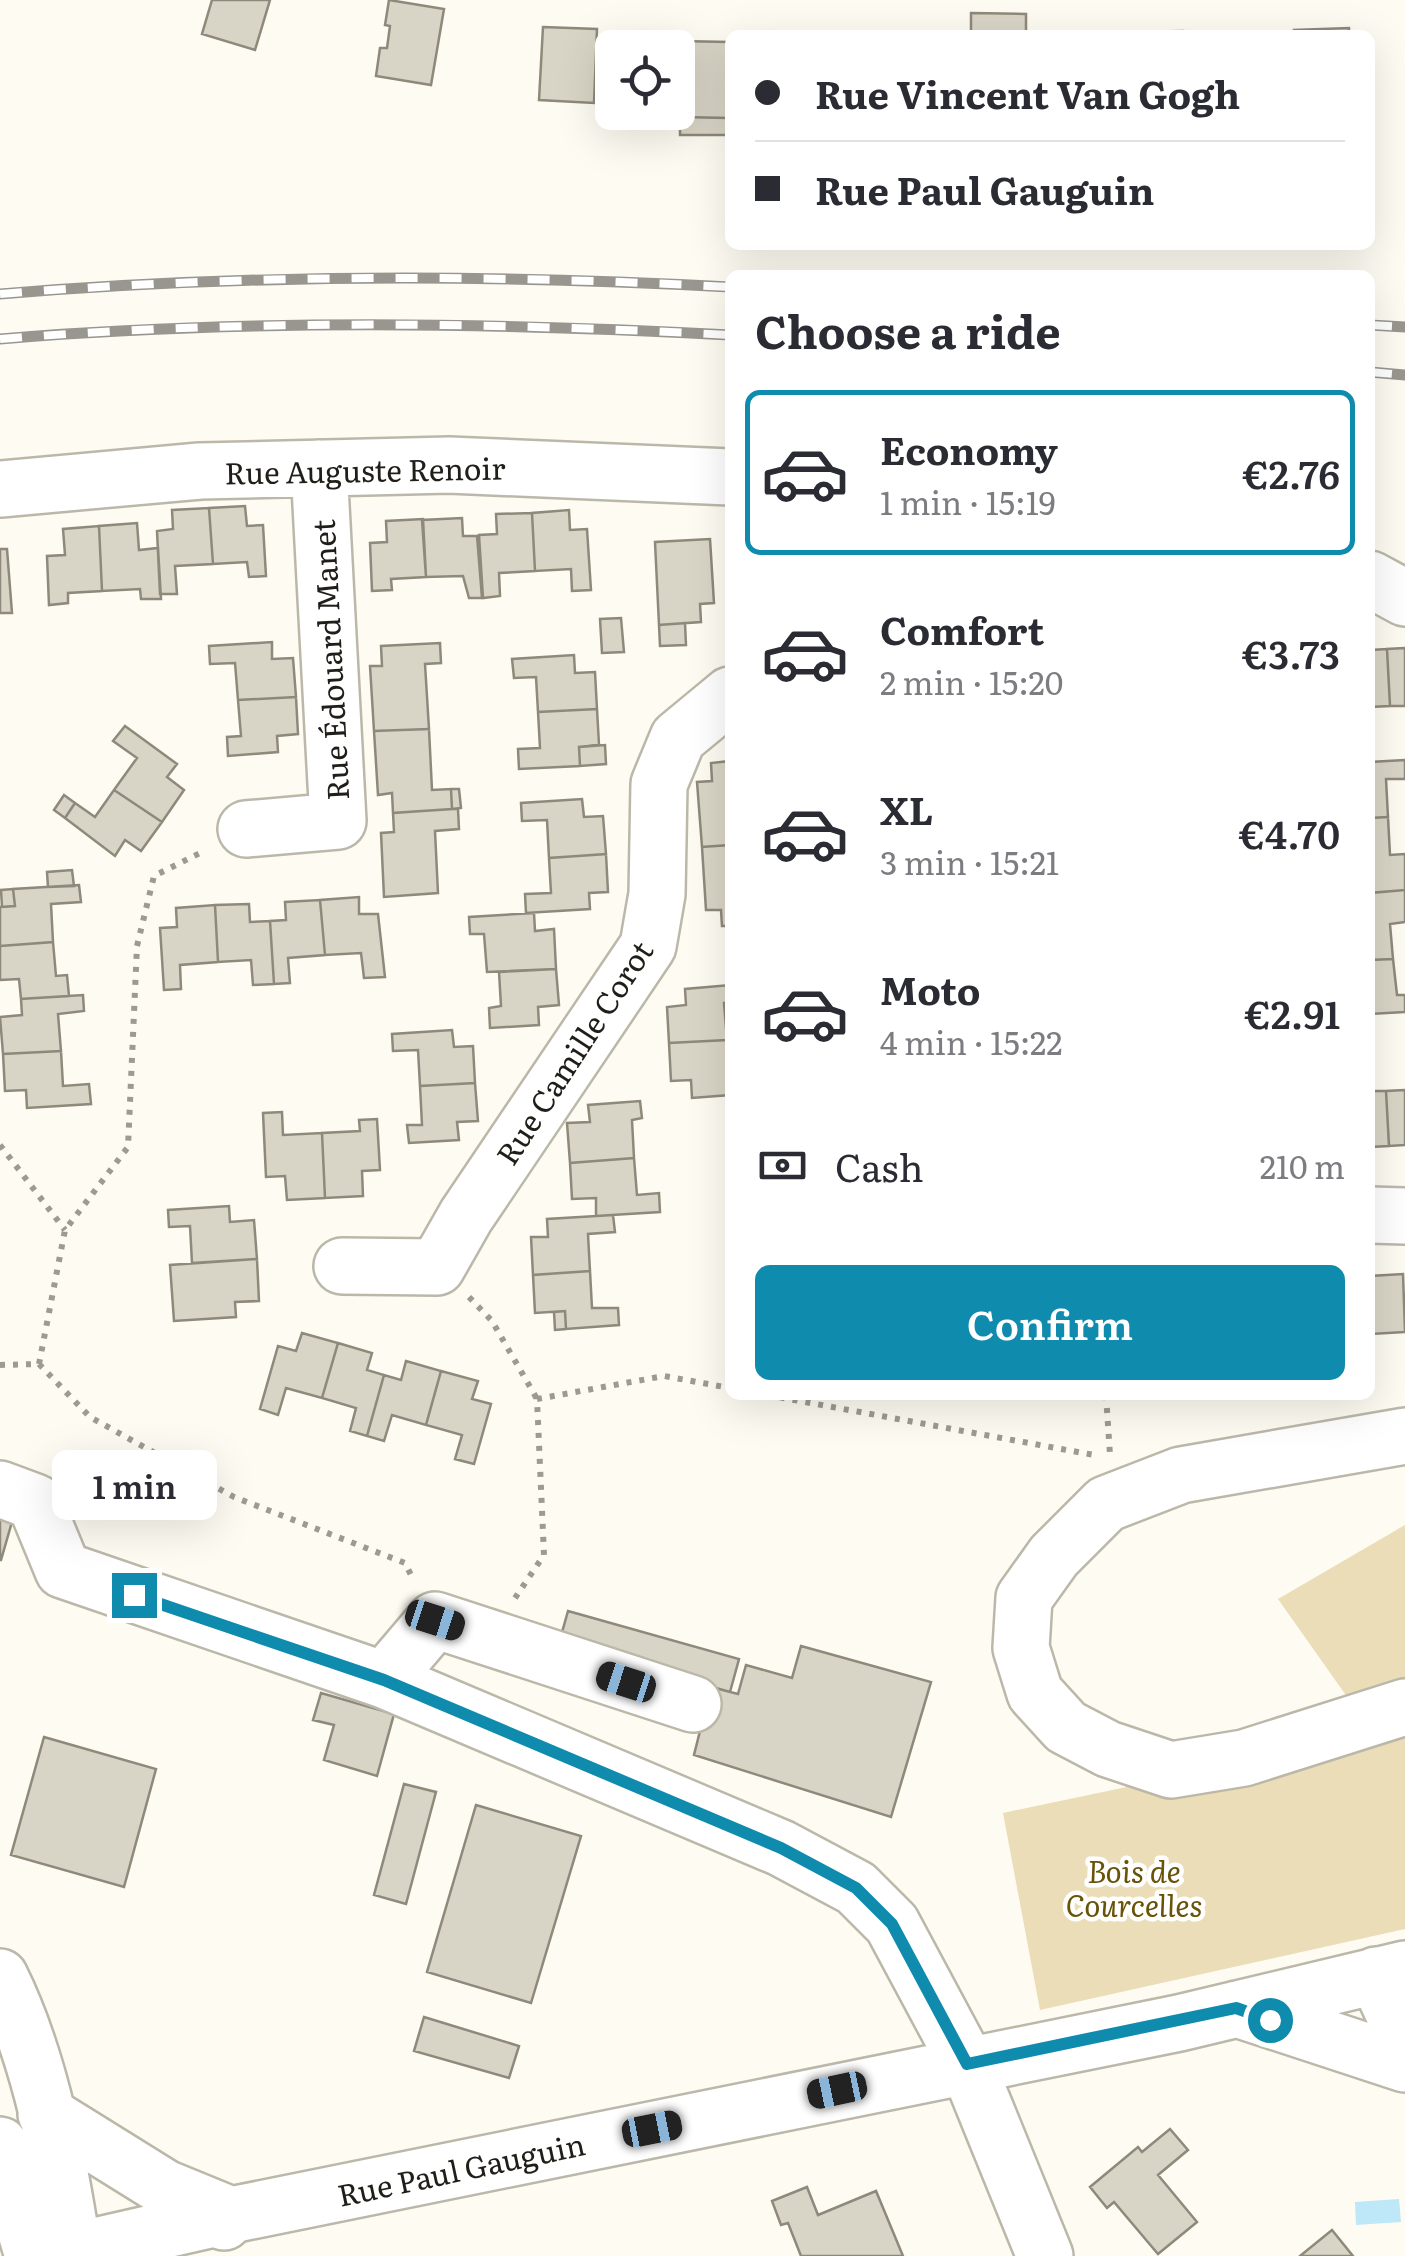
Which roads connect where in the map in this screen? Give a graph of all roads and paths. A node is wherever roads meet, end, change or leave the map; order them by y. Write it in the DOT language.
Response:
graph roads {
  1 [pos="319,468"];
  2 [pos="725,477"];
  3 [pos="0,489"];
  4 [pos="1375,582"];
  5 [pos="1405,598"];
  6 [pos="725,699"];
  7 [pos="246,829"];
  8 [pos="0,1145"];
  9 [pos="1375,1216"];
  10 [pos="1405,1216"];
  11 [pos="65,1230"];
  12 [pos="342,1266"];
  13 [pos="437,1267"];
  14 [pos="39,1364"];
  15 [pos="0,1366"];
  16 [pos="725,1387"];
  17 [pos="537,1400"];
  18 [pos="794,1400"];
  19 [pos="1405,1436"];
  20 [pos="1110,1458"];
  21 [pos="0,1489"];
  22 [pos="435,1620"];
  23 [pos="490,1638"];
  24 [pos="384,1680"];
  25 [pos="694,1704"];
  26 [pos="1405,1707"];
  27 [pos="1391,1972"];
  28 [pos="0,1977"];
  29 [pos="1236,2008"];
  30 [pos="1405,2038"];
  31 [pos="967,2064"];
  32 [pos="1405,2064"];
  33 [pos="46,2114"];
  34 [pos="0,2145"];
  35 [pos="230,2215"];
  36 [pos="1040,2254"];
  37 [pos="58,2255"];
  38 [pos="190,2256"];
  1 -- 2 [label="street, Rue Auguste Renoir"];
  1 -- 3 [label="street, Rue Auguste Renoir"];
  1 -- 7 [label="street, Rue Édouard Manet"];
  4 -- 5 [label="street"];
  6 -- 13 [label="street, Rue Camille Corot"];
  7 -- 11 [label="path"];
  8 -- 11 [label="path"];
  9 -- 10 [label="street"];
  11 -- 14 [label="path"];
  12 -- 13 [label="street"];
  13 -- 17 [label="path"];
  14 -- 15 [label="path"];
  14 -- 22 [label="path"];
  16 -- 17 [label="path"];
  17 -- 23 [label="path"];
  18 -- 20 [label="path"];
  19 -- 26 [label="street"];
  21 -- 24 [label="street"];
  22 -- 23 [label="street"];
  22 -- 24 [label="street"];
  23 -- 25 [label="street"];
  24 -- 31 [label="street"];
  27 -- 29 [label="street, Rue Paul Gauguin"];
  27 -- 30 [label="street"];
  28 -- 33 [label="street"];
  29 -- 31 [label="street, Rue Paul Gauguin"];
  29 -- 32 [label="street"];
  31 -- 35 [label="street, Rue Paul Gauguin"];
  31 -- 36 [label="street"];
  33 -- 35 [label="street"];
  33 -- 37 [label="street"];
  34 -- 37 [label="street"];
  35 -- 37 [label="street, Rue Paul Gauguin"];
  35 -- 38 [label="street"];
}
